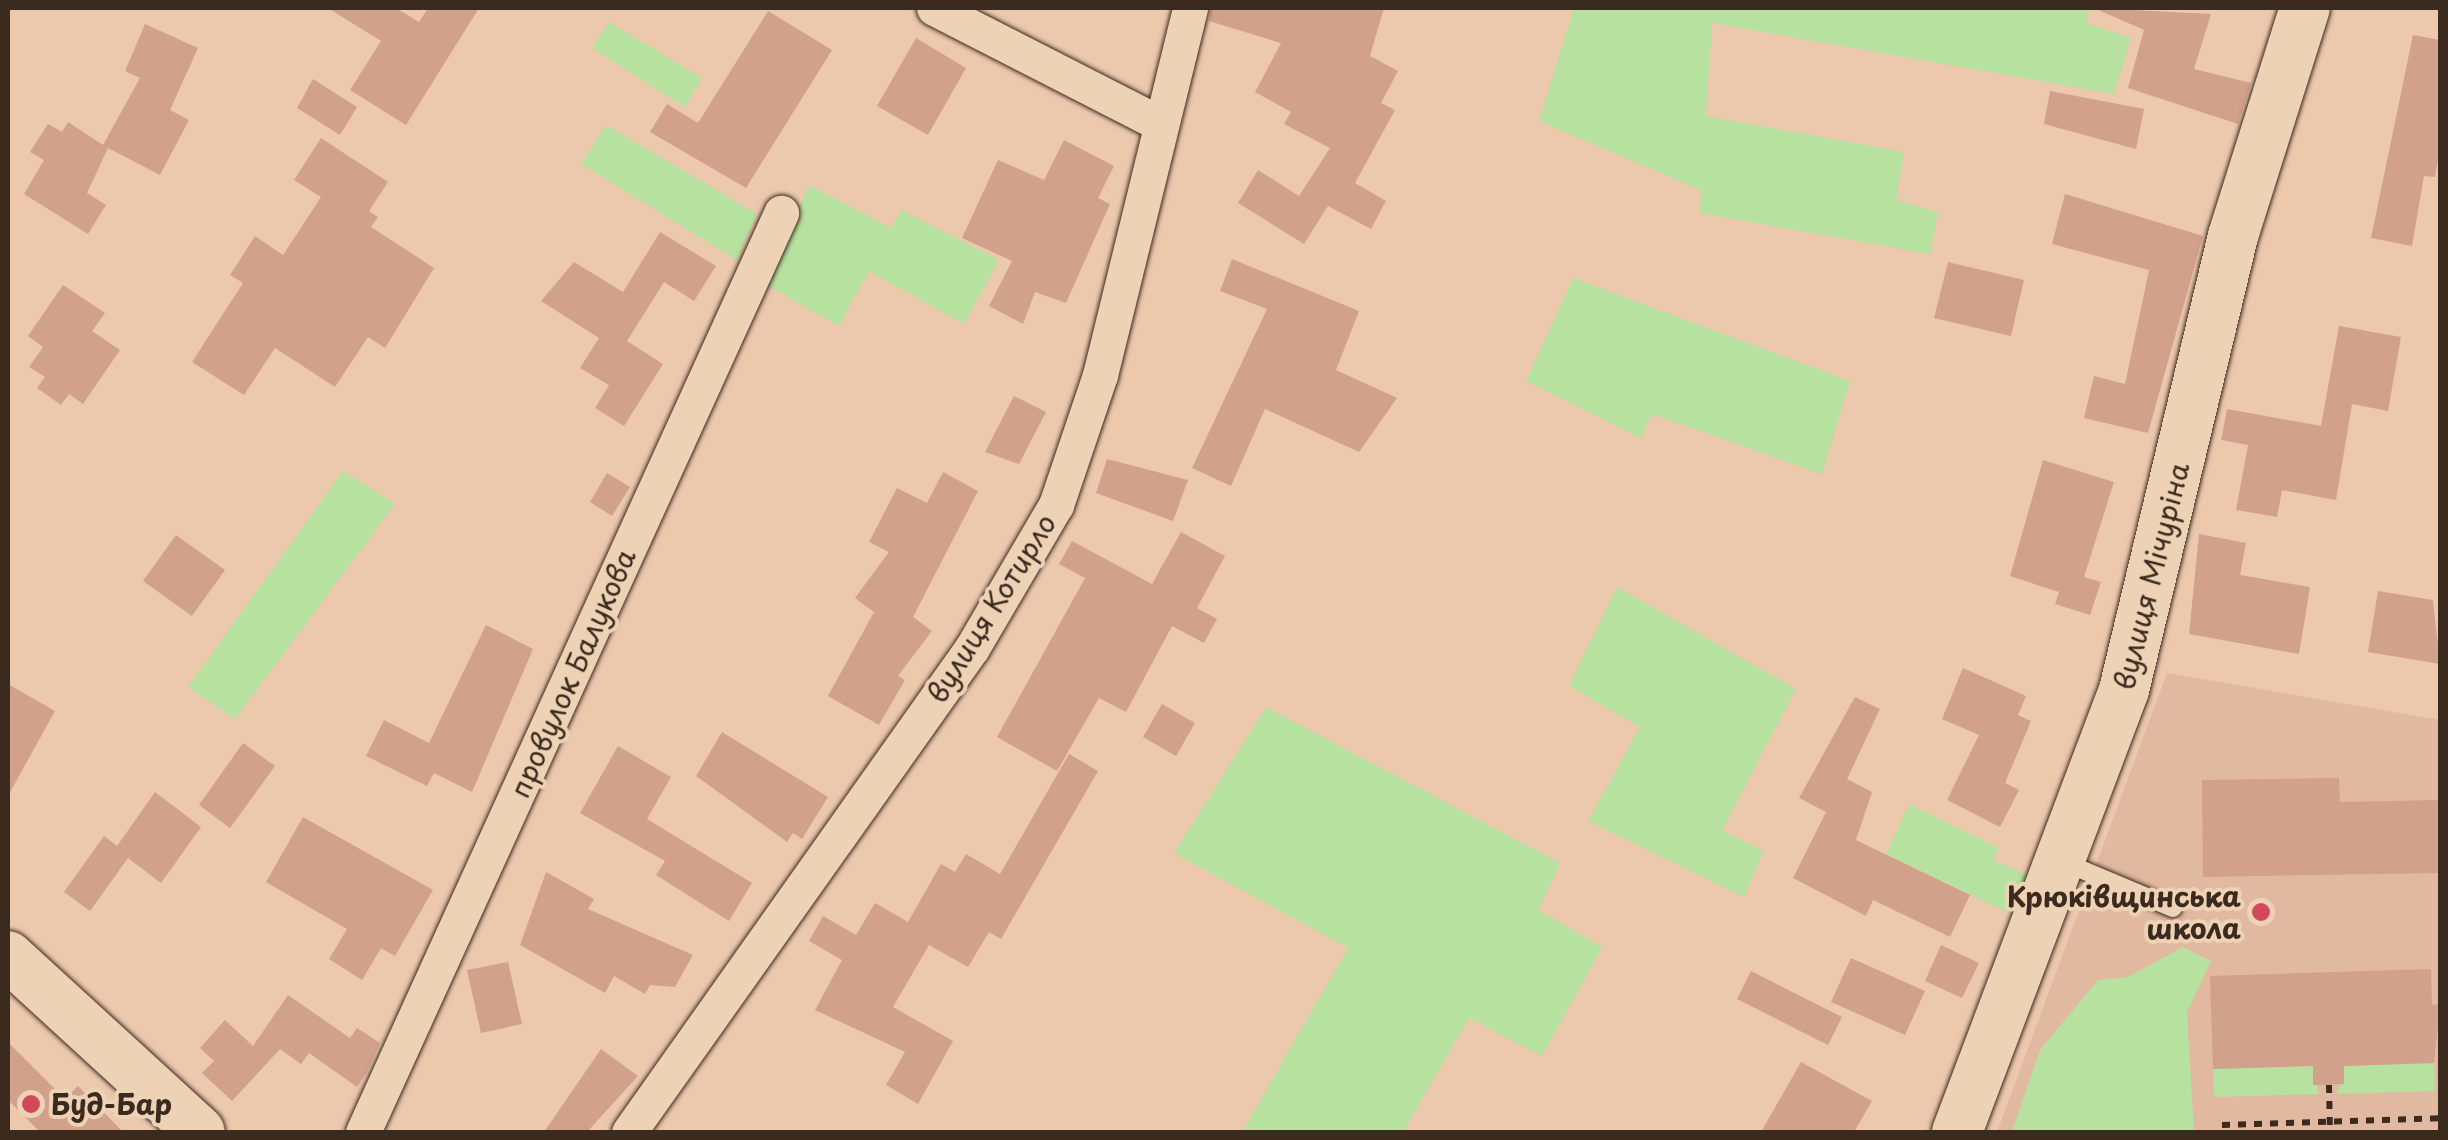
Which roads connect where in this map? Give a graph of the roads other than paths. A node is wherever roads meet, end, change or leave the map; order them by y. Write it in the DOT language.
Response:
graph roads {
  1 [pos="934,8"];
  2 [pos="1190,8"];
  3 [pos="2305,8"];
  4 [pos="1155,121"];
  5 [pos="781,213"];
  6 [pos="2066,863"];
  7 [pos="2172,908"];
  8 [pos="8,956"];
  9 [pos="197,1131"];
  10 [pos="362,1132"];
  11 [pos="629,1132"];
  12 [pos="1957,1132"];
  1 -- 4 [label="street"];
  2 -- 4 [label="street, вулиця Котирло"];
  3 -- 6 [label="street, вулиця Мічуріна"];
  4 -- 11 [label="street, вулиця Котирло"];
  5 -- 10 [label="street, провулок Балукова"];
  6 -- 7 [label="lane"];
  6 -- 12 [label="street, вулиця Мічуріна"];
  8 -- 9 [label="street"];
}
